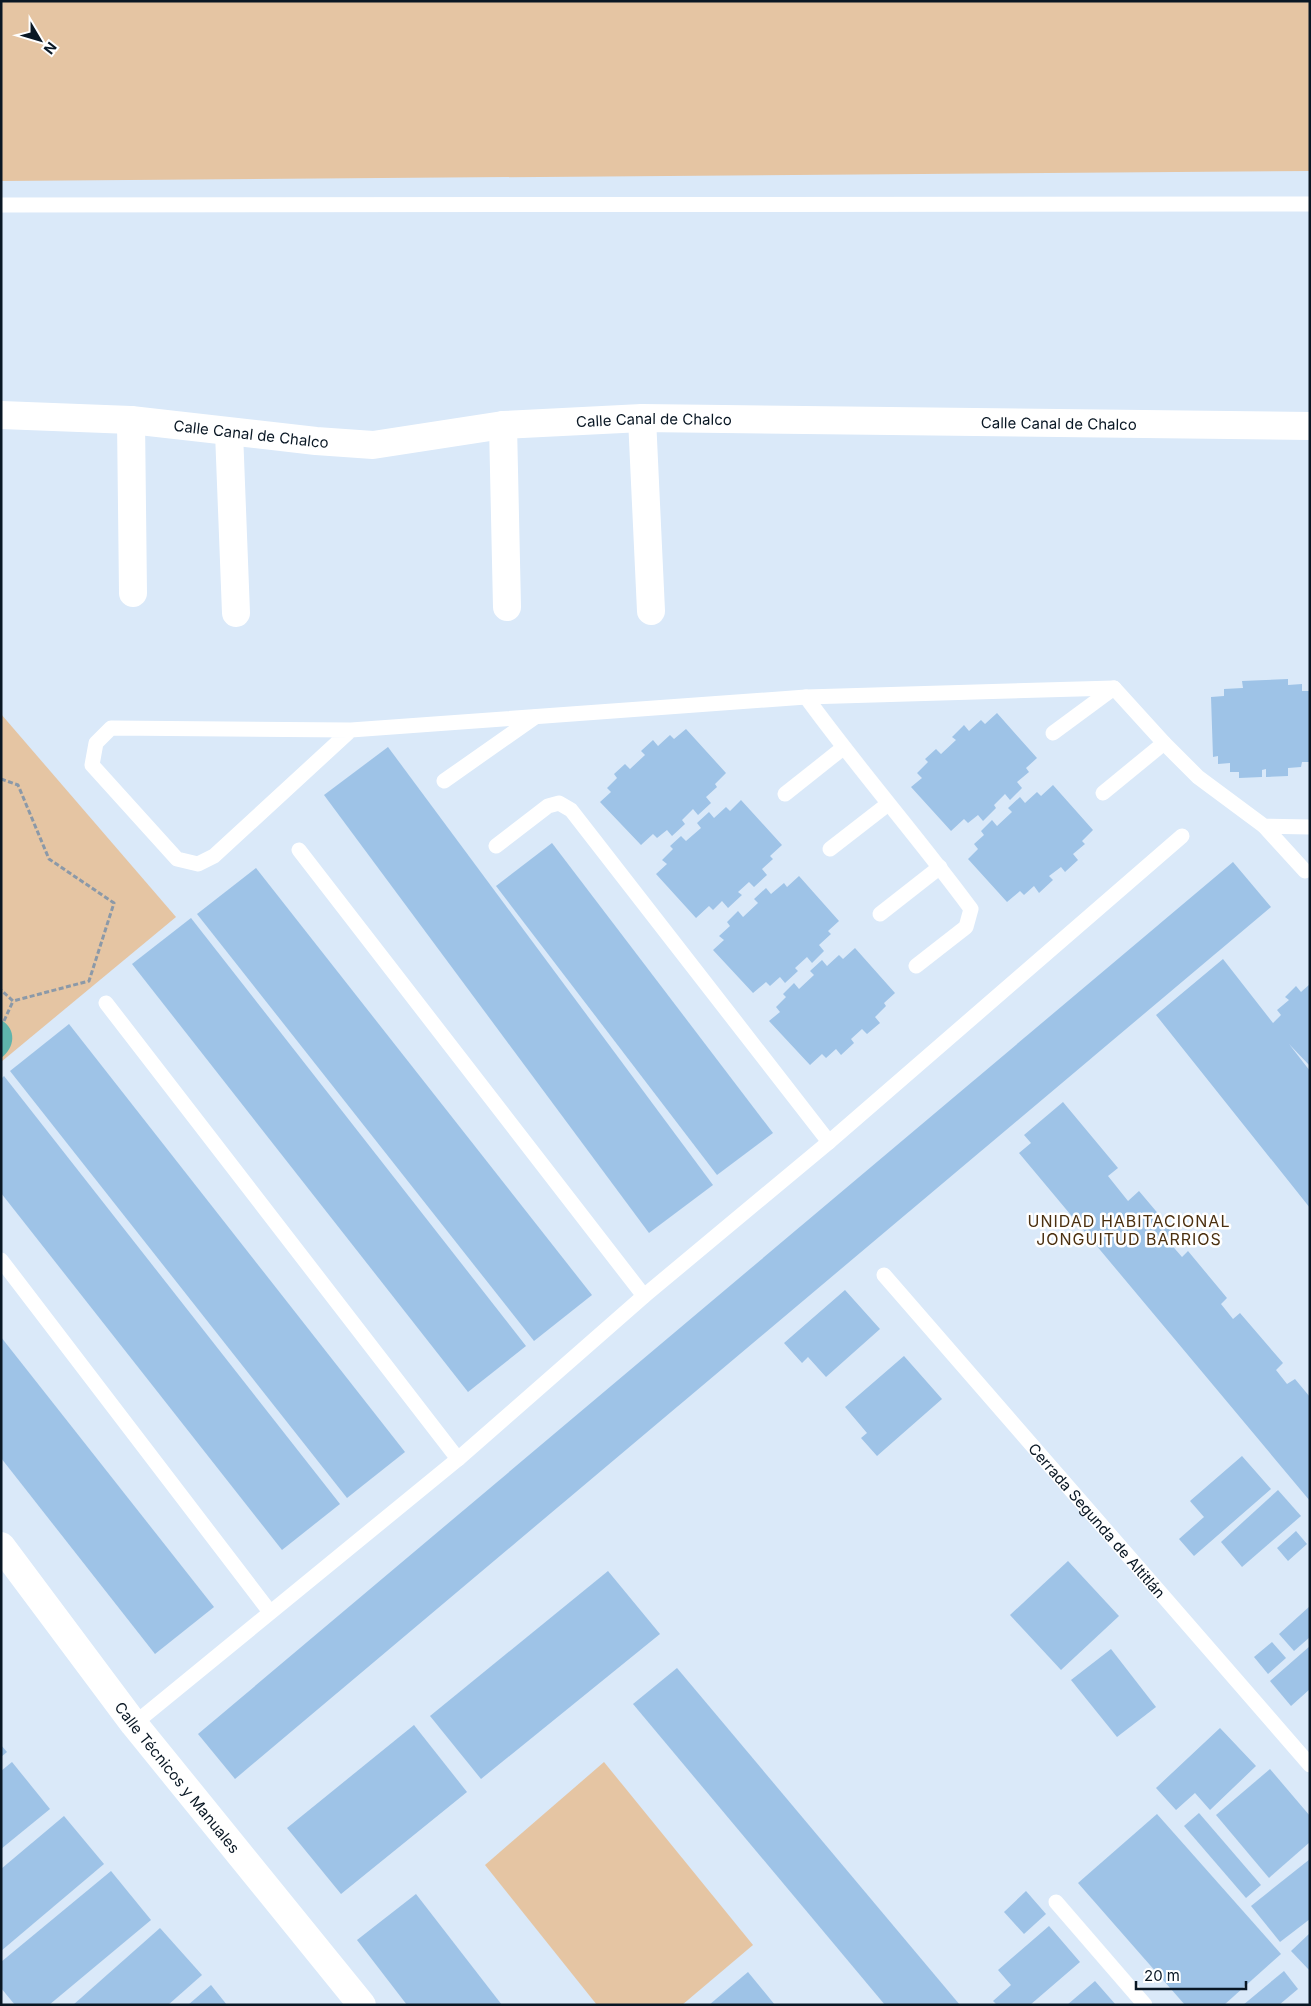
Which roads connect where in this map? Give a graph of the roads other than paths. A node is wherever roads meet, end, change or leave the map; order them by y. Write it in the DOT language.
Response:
graph roads {
  1 [pos="1310,204"];
  2 [pos="1,206"];
  3 [pos="1,415"];
  4 [pos="642,418"];
  5 [pos="131,420"];
  6 [pos="503,425"];
  7 [pos="1310,426"];
  8 [pos="229,432"];
  9 [pos="133,593"];
  10 [pos="507,607"];
  11 [pos="651,611"];
  12 [pos="236,613"];
  13 [pos="1114,688"];
  14 [pos="806,697"];
  15 [pos="536,716"];
  16 [pos="351,730"];
  17 [pos="1054,733"];
  18 [pos="1164,743"];
  19 [pos="843,748"];
  20 [pos="444,781"];
  21 [pos="1102,793"];
  22 [pos="786,794"];
  23 [pos="888,804"];
  24 [pos="1264,826"];
  25 [pos="1310,827"];
  26 [pos="1182,836"];
  27 [pos="496,846"];
  28 [pos="830,849"];
  29 [pos="299,850"];
  30 [pos="940,867"];
  31 [pos="1305,871"];
  32 [pos="880,914"];
  33 [pos="916,966"];
  34 [pos="106,1003"];
  35 [pos="829,1142"];
  36 [pos="1,1260"];
  37 [pos="884,1275"];
  38 [pos="644,1296"];
  39 [pos="458,1459"];
  40 [pos="1,1546"];
  41 [pos="270,1612"];
  42 [pos="134,1724"];
  43 [pos="1310,1765"];
  44 [pos="1056,1902"];
  45 [pos="362,2005"];
  46 [pos="1145,2005"];
  1 -- 2 [label="lane"];
  3 -- 5 [label="street, Calle Canal de Chalco"];
  4 -- 6 [label="street, Calle Canal de Chalco"];
  4 -- 7 [label="street, Calle Canal de Chalco"];
  4 -- 11 [label="street"];
  5 -- 8 [label="street, Calle Canal de Chalco"];
  5 -- 9 [label="street"];
  6 -- 8 [label="street, Calle Canal de Chalco"];
  6 -- 10 [label="street"];
  8 -- 12 [label="street"];
  13 -- 14 [label="lane"];
  13 -- 17 [label="lane"];
  13 -- 18 [label="lane"];
  14 -- 15 [label="lane"];
  14 -- 19 [label="lane"];
  15 -- 16 [label="lane"];
  15 -- 20 [label="lane"];
  16 -- 16 [label="lane"];
  18 -- 21 [label="lane"];
  18 -- 24 [label="lane"];
  19 -- 22 [label="lane"];
  19 -- 23 [label="lane"];
  23 -- 28 [label="lane"];
  23 -- 30 [label="lane"];
  24 -- 25 [label="lane"];
  24 -- 31 [label="lane"];
  26 -- 35 [label="lane"];
  27 -- 35 [label="lane"];
  29 -- 38 [label="lane"];
  30 -- 32 [label="lane"];
  30 -- 33 [label="lane"];
  34 -- 39 [label="lane"];
  35 -- 38 [label="lane"];
  36 -- 41 [label="lane"];
  37 -- 43 [label="lane, Cerrada Segunda de Altitlán"];
  38 -- 39 [label="lane"];
  39 -- 41 [label="lane"];
  40 -- 42 [label="street, Calle Técnicos y Manuales"];
  41 -- 42 [label="lane"];
  42 -- 45 [label="street, Calle Técnicos y Manuales"];
  44 -- 46 [label="lane"];
}
